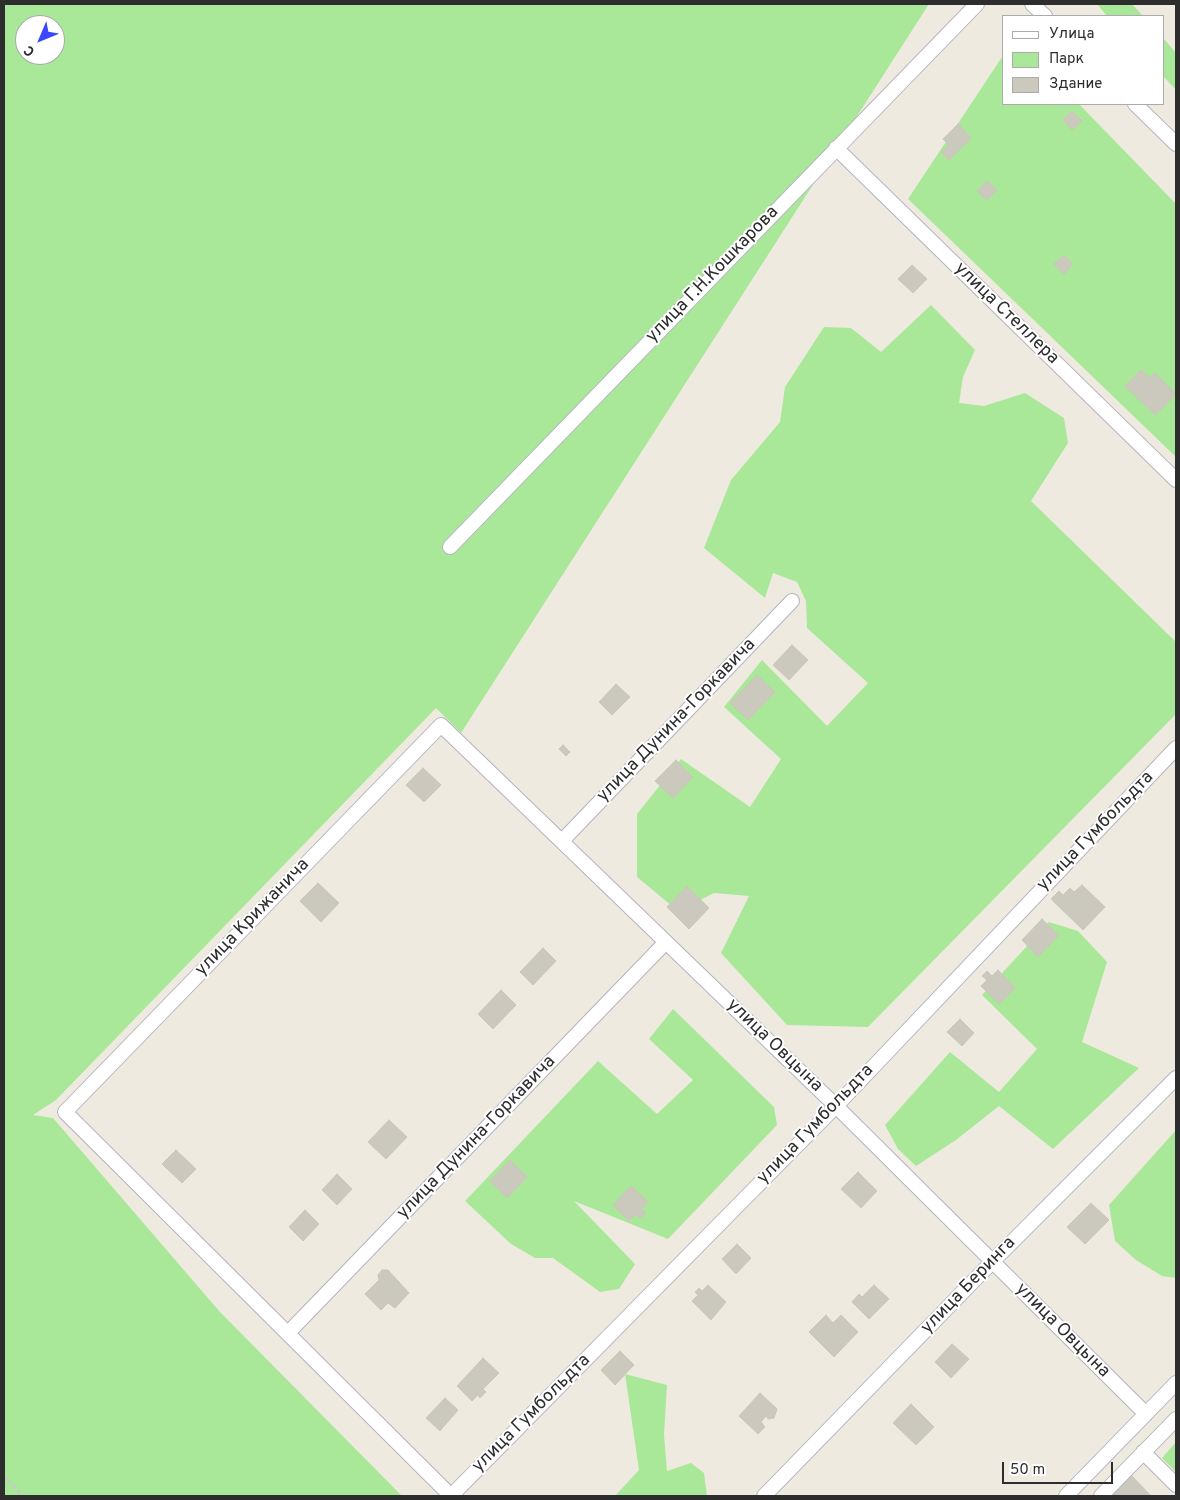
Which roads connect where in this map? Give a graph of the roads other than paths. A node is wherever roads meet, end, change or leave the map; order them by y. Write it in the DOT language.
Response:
graph roads {
  1 [pos="977,4"];
  2 [pos="1032,4"];
  3 [pos="1044,15"];
  4 [pos="1136,105"];
  5 [pos="1176,144"];
  6 [pos="836,148"];
  7 [pos="1176,480"];
  8 [pos="450,546"];
  9 [pos="792,600"];
  10 [pos="441,725"];
  11 [pos="1174,755"];
  12 [pos="562,842"];
  13 [pos="666,942"];
  14 [pos="1176,1078"];
  15 [pos="836,1106"];
  16 [pos="992,1262"];
  17 [pos="288,1333"];
  18 [pos="1176,1384"];
  19 [pos="1146,1414"];
  20 [pos="1176,1419"];
  21 [pos="1143,1452"];
  22 [pos="1176,1485"];
  23 [pos="451,1496"];
  24 [pos="764,1496"];
  25 [pos="1066,1496"];
  26 [pos="1101,1496"];
  1 -- 6 [label="street, улица Г.Н.Кошкарова"];
  2 -- 3 [label="street"];
  4 -- 5 [label="street"];
  6 -- 7 [label="street, улица Стеллера"];
  6 -- 8 [label="street, улица Г.Н.Кошкарова"];
  9 -- 12 [label="street, улица Дунина-Горкавича"];
  10 -- 12 [label="street, улица Овцына"];
  10 -- 17 [label="street, улица Крижанича"];
  11 -- 15 [label="street, улица Гумбольдта"];
  12 -- 13 [label="street, улица Овцына"];
  13 -- 15 [label="street, улица Овцына"];
  13 -- 17 [label="street, улица Дунина-Горкавича"];
  14 -- 16 [label="street, улица Беринга"];
  15 -- 16 [label="street, улица Овцына"];
  15 -- 23 [label="street, улица Гумбольдта"];
  16 -- 19 [label="street, улица Овцына"];
  16 -- 24 [label="street, улица Беринга"];
  17 -- 23 [label="street"];
  18 -- 19 [label="street"];
  19 -- 25 [label="street"];
  20 -- 21 [label="street"];
  21 -- 22 [label="street"];
  21 -- 26 [label="street"];
}
